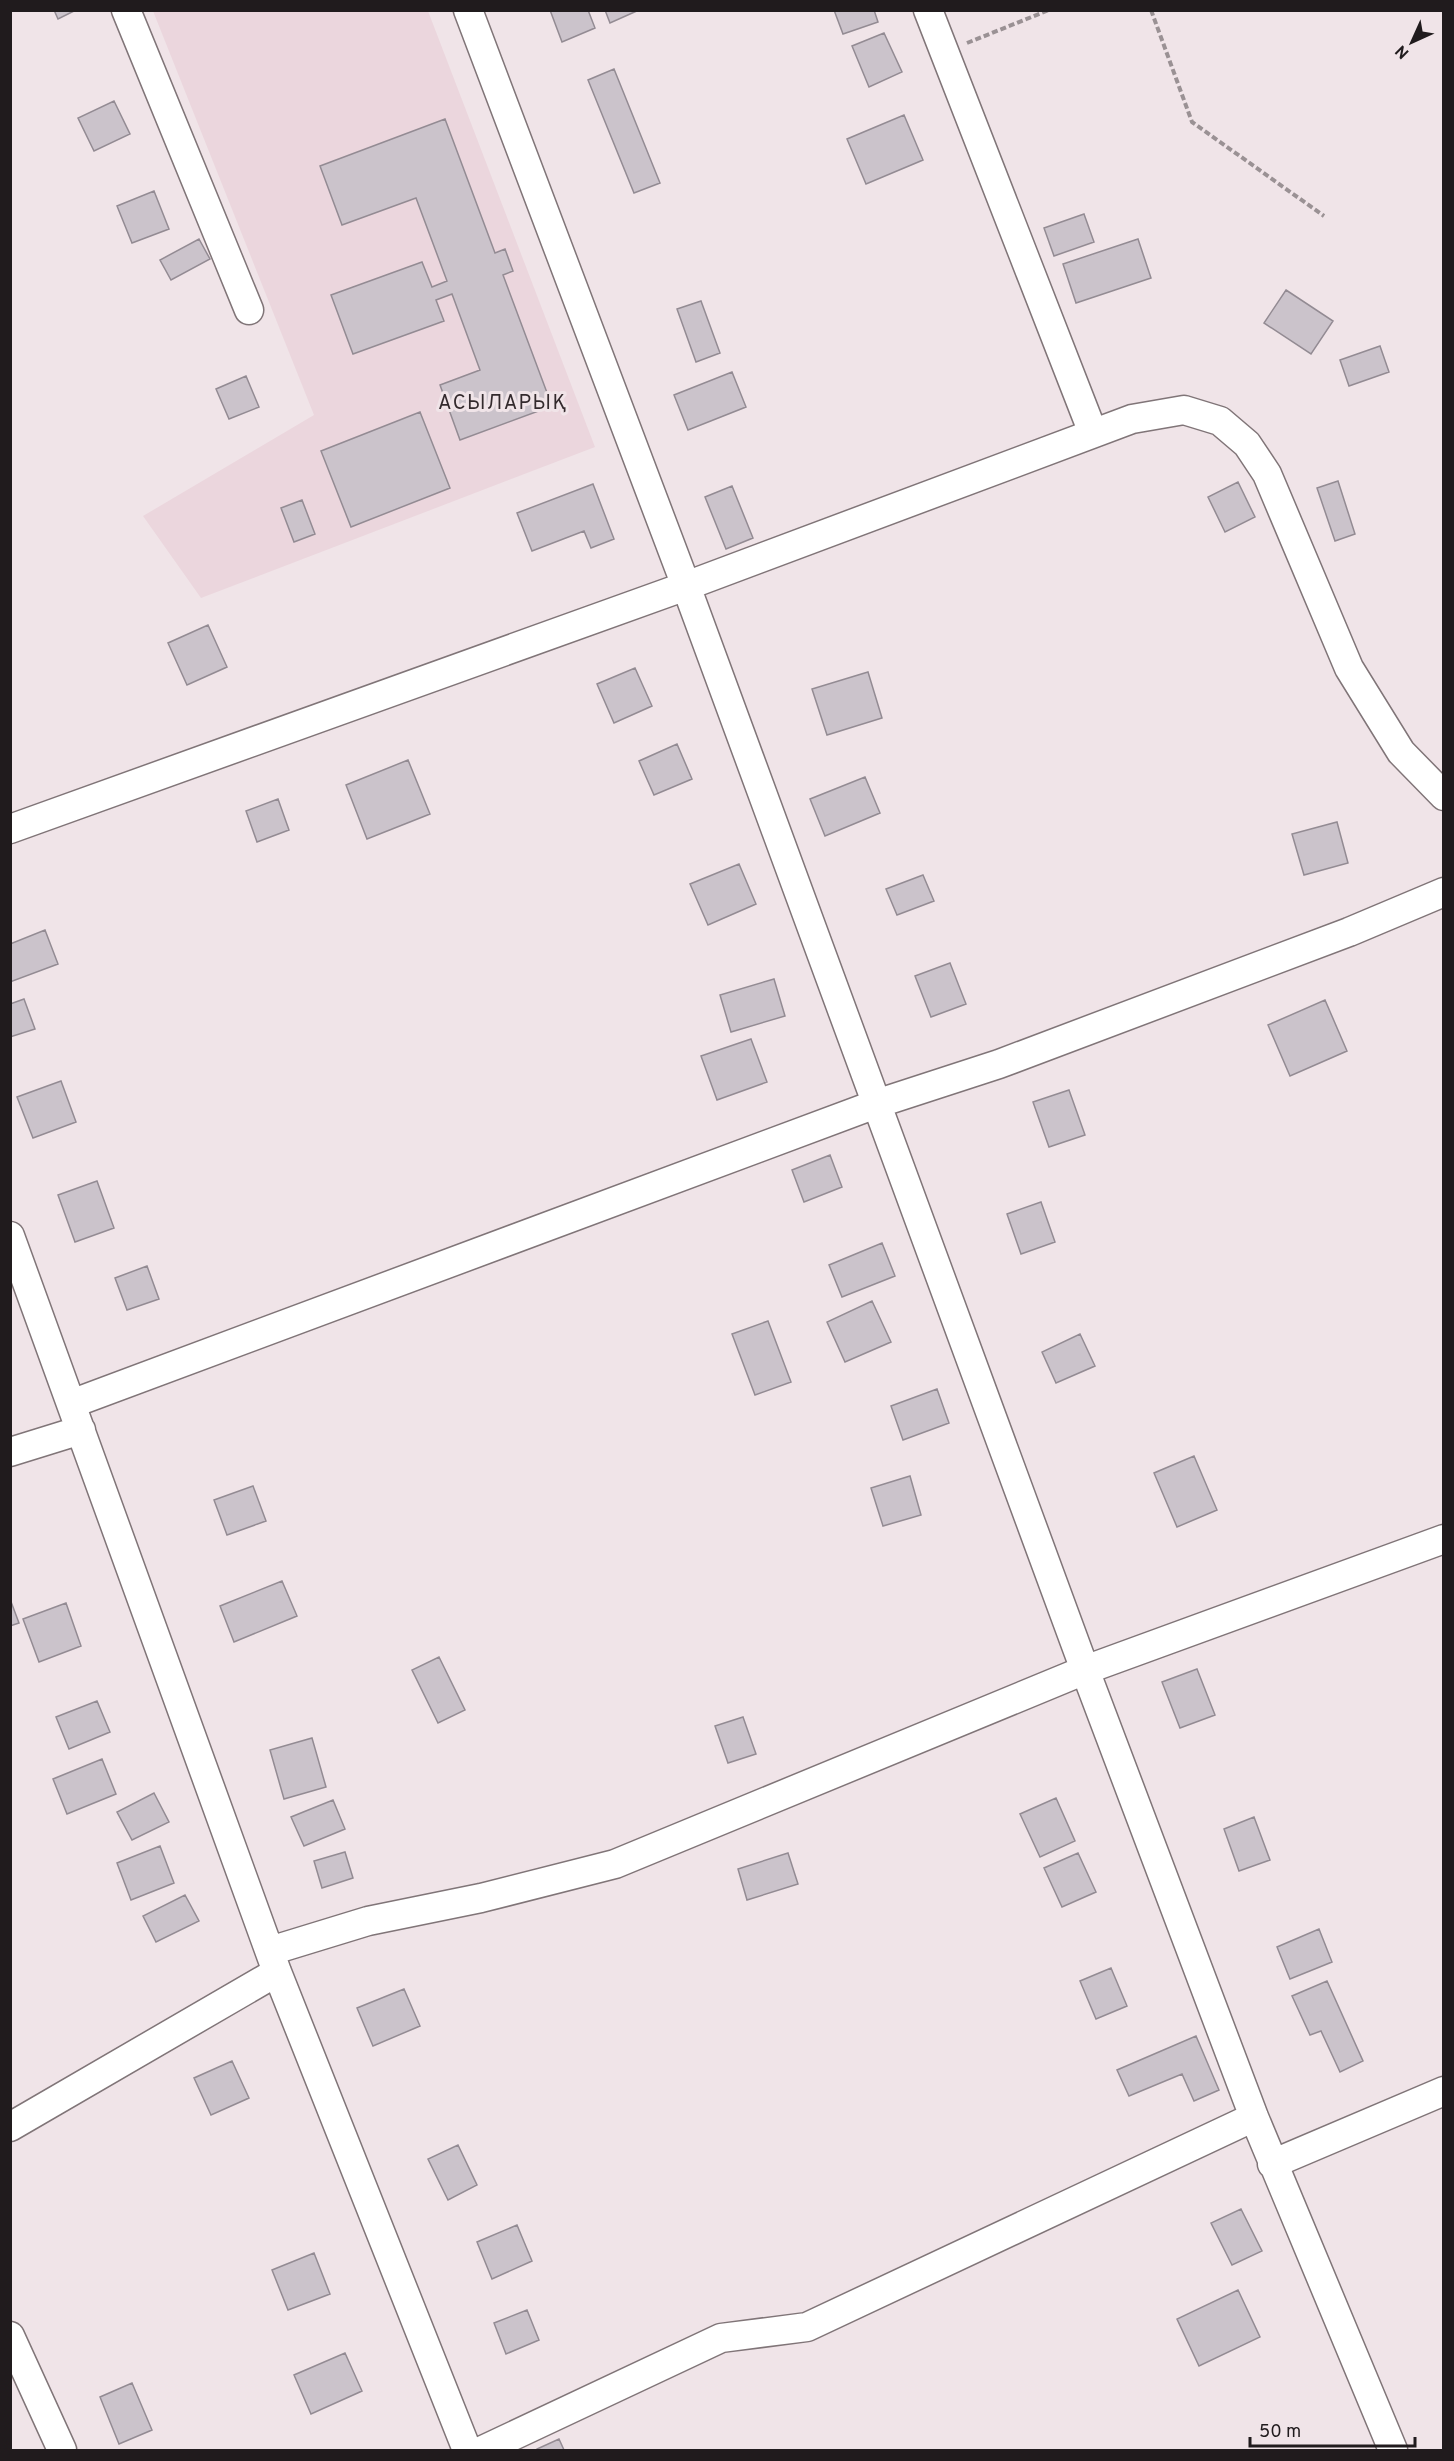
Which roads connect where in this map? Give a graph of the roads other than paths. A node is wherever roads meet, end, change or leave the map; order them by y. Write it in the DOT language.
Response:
graph roads {
  1 [pos="126,10"];
  2 [pos="468,10"];
  3 [pos="928,10"];
  4 [pos="249,310"];
  5 [pos="1093,434"];
  6 [pos="686,586"];
  7 [pos="1443,796"];
  8 [pos="10,829"];
  9 [pos="1443,892"];
  10 [pos="876,1104"];
  11 [pos="10,1236"];
  12 [pos="71,1404"];
  13 [pos="81,1430"];
  14 [pos="10,1452"];
  15 [pos="1443,1539"];
  16 [pos="1084,1670"];
  17 [pos="273,1962"];
  18 [pos="1443,2091"];
  19 [pos="1254,2117"];
  20 [pos="10,2127"];
  21 [pos="1272,2164"];
  22 [pos="10,2336"];
  23 [pos="62,2451"];
  24 [pos="467,2451"];
  25 [pos="483,2451"];
  26 [pos="1393,2451"];
  1 -- 4 [label="street"];
  2 -- 6 [label="street"];
  3 -- 5 [label="street"];
  5 -- 6 [label="street"];
  5 -- 7 [label="street"];
  6 -- 8 [label="street"];
  6 -- 10 [label="street"];
  9 -- 10 [label="street"];
  10 -- 12 [label="street"];
  10 -- 16 [label="street"];
  11 -- 12 [label="street"];
  12 -- 13 [label="street"];
  13 -- 14 [label="street"];
  13 -- 17 [label="street"];
  15 -- 16 [label="street"];
  16 -- 17 [label="street"];
  16 -- 19 [label="street"];
  17 -- 20 [label="street"];
  17 -- 24 [label="street"];
  18 -- 21 [label="street"];
  19 -- 21 [label="street"];
  19 -- 25 [label="street"];
  21 -- 26 [label="street"];
  22 -- 23 [label="street"];
}
